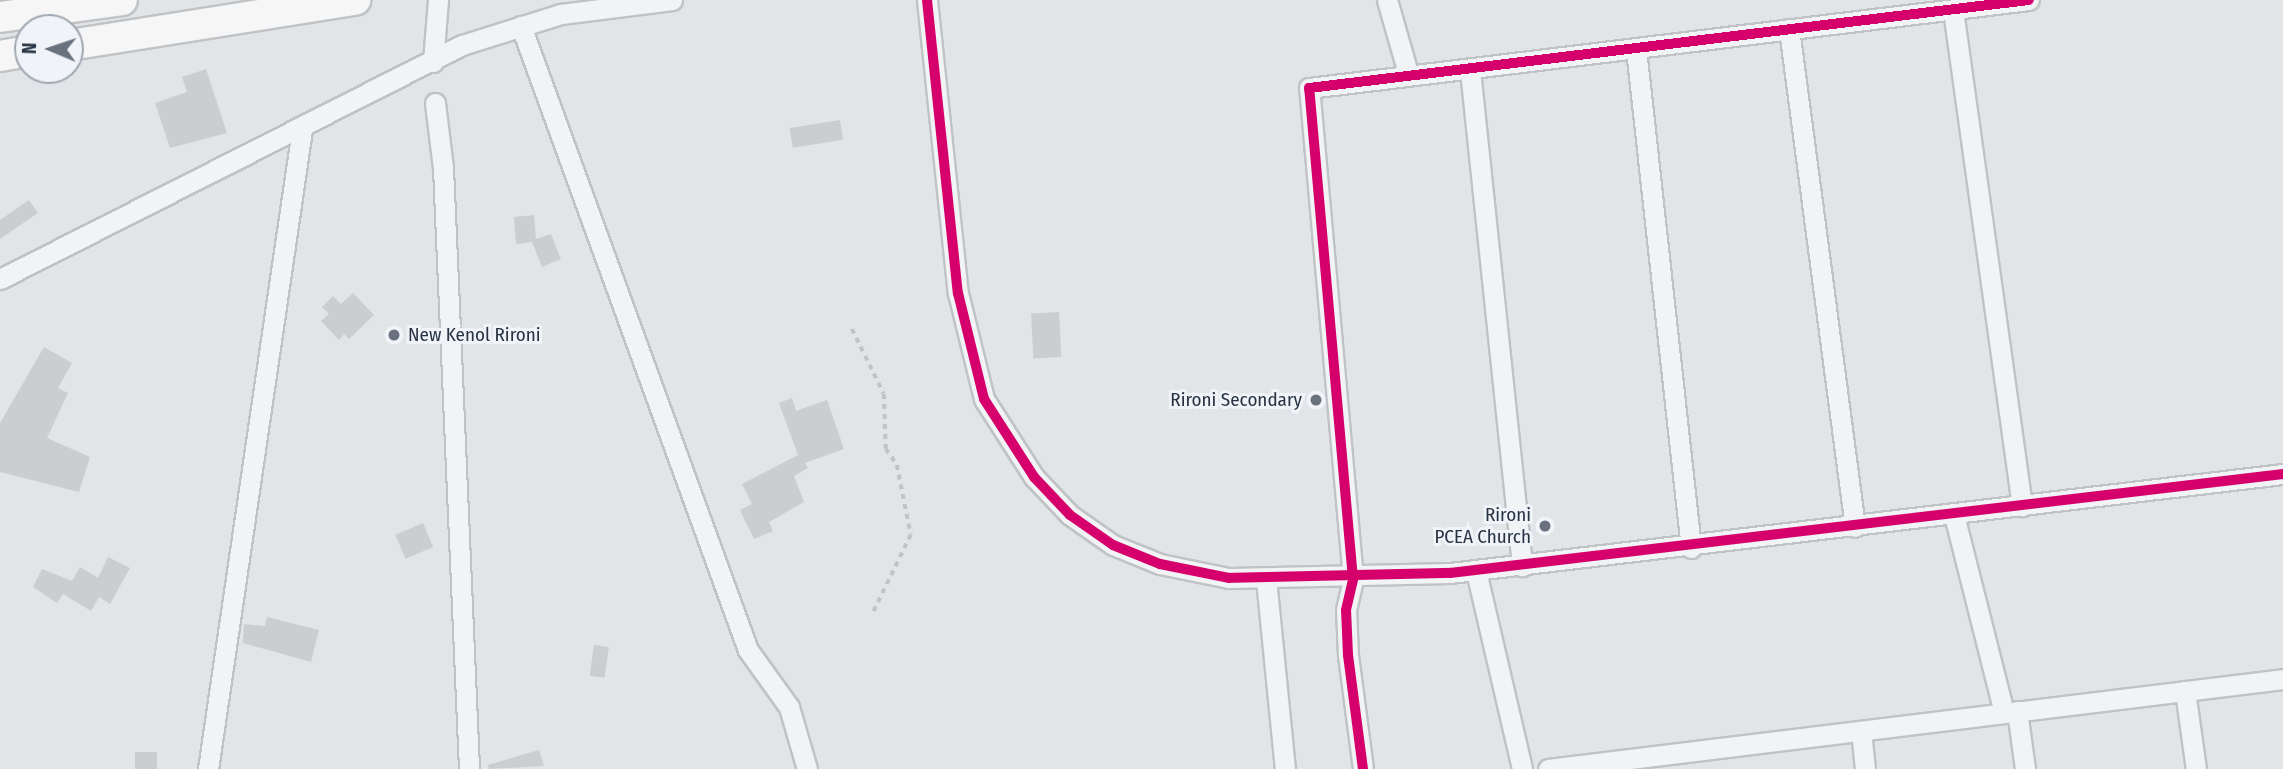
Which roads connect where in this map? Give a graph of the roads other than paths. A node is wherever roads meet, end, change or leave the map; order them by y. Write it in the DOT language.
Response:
graph roads {
  1 [pos="122,0"];
  2 [pos="355,0"];
  3 [pos="438,0"];
  4 [pos="580,0"];
  5 [pos="672,0"];
  6 [pos="927,0"];
  7 [pos="1387,0"];
  8 [pos="2029,0"];
  9 [pos="1953,10"];
  10 [pos="561,14"];
  11 [pos="0,17"];
  12 [pos="521,26"];
  13 [pos="1789,29"];
  14 [pos="84,43"];
  15 [pos="1636,49"];
  16 [pos="433,62"];
  17 [pos="1470,70"];
  18 [pos="1408,73"];
  19 [pos="435,103"];
  20 [pos="302,129"];
  21 [pos="0,279"];
  22 [pos="2283,474"];
  23 [pos="2022,506"];
  24 [pos="1954,515"];
  25 [pos="1855,527"];
  26 [pos="1691,548"];
  27 [pos="1522,566"];
  28 [pos="1476,571"];
  29 [pos="1266,579"];
  30 [pos="1353,579"];
  31 [pos="2283,679"];
  32 [pos="2185,691"];
  33 [pos="2011,712"];
  34 [pos="1861,731"];
  35 [pos="1690,761"];
  36 [pos="208,769"];
  37 [pos="469,769"];
  38 [pos="807,769"];
  39 [pos="1285,769"];
  40 [pos="1363,769"];
  41 [pos="1522,769"];
  42 [pos="1549,769"];
  43 [pos="1866,769"];
  44 [pos="2025,769"];
  45 [pos="2196,769"];
  1 -- 11 [label="highway"];
  2 -- 14 [label="highway"];
  3 -- 16 [label="street"];
  4 -- 10 [label="street"];
  5 -- 10 [label="street"];
  6 -- 29 [label="street"];
  7 -- 18 [label="street"];
  8 -- 9 [label="street"];
  9 -- 13 [label="street"];
  9 -- 23 [label="street"];
  10 -- 12 [label="street"];
  12 -- 16 [label="street"];
  12 -- 38 [label="street"];
  13 -- 15 [label="street"];
  13 -- 25 [label="street"];
  15 -- 17 [label="street"];
  15 -- 26 [label="street"];
  16 -- 20 [label="street"];
  17 -- 18 [label="street"];
  17 -- 27 [label="street"];
  18 -- 30 [label="street"];
  19 -- 37 [label="street"];
  20 -- 21 [label="street"];
  20 -- 36 [label="street"];
  22 -- 23 [label="street"];
  23 -- 24 [label="street"];
  24 -- 25 [label="street"];
  24 -- 33 [label="street"];
  25 -- 26 [label="street"];
  26 -- 27 [label="street"];
  27 -- 28 [label="street"];
  28 -- 30 [label="street"];
  28 -- 41 [label="street"];
  29 -- 30 [label="street"];
  29 -- 39 [label="street"];
  30 -- 40 [label="street"];
  31 -- 32 [label="street"];
  32 -- 33 [label="street"];
  32 -- 45 [label="street"];
  33 -- 34 [label="street"];
  33 -- 44 [label="street"];
  34 -- 35 [label="street"];
  34 -- 43 [label="street"];
  35 -- 42 [label="street"];
}
